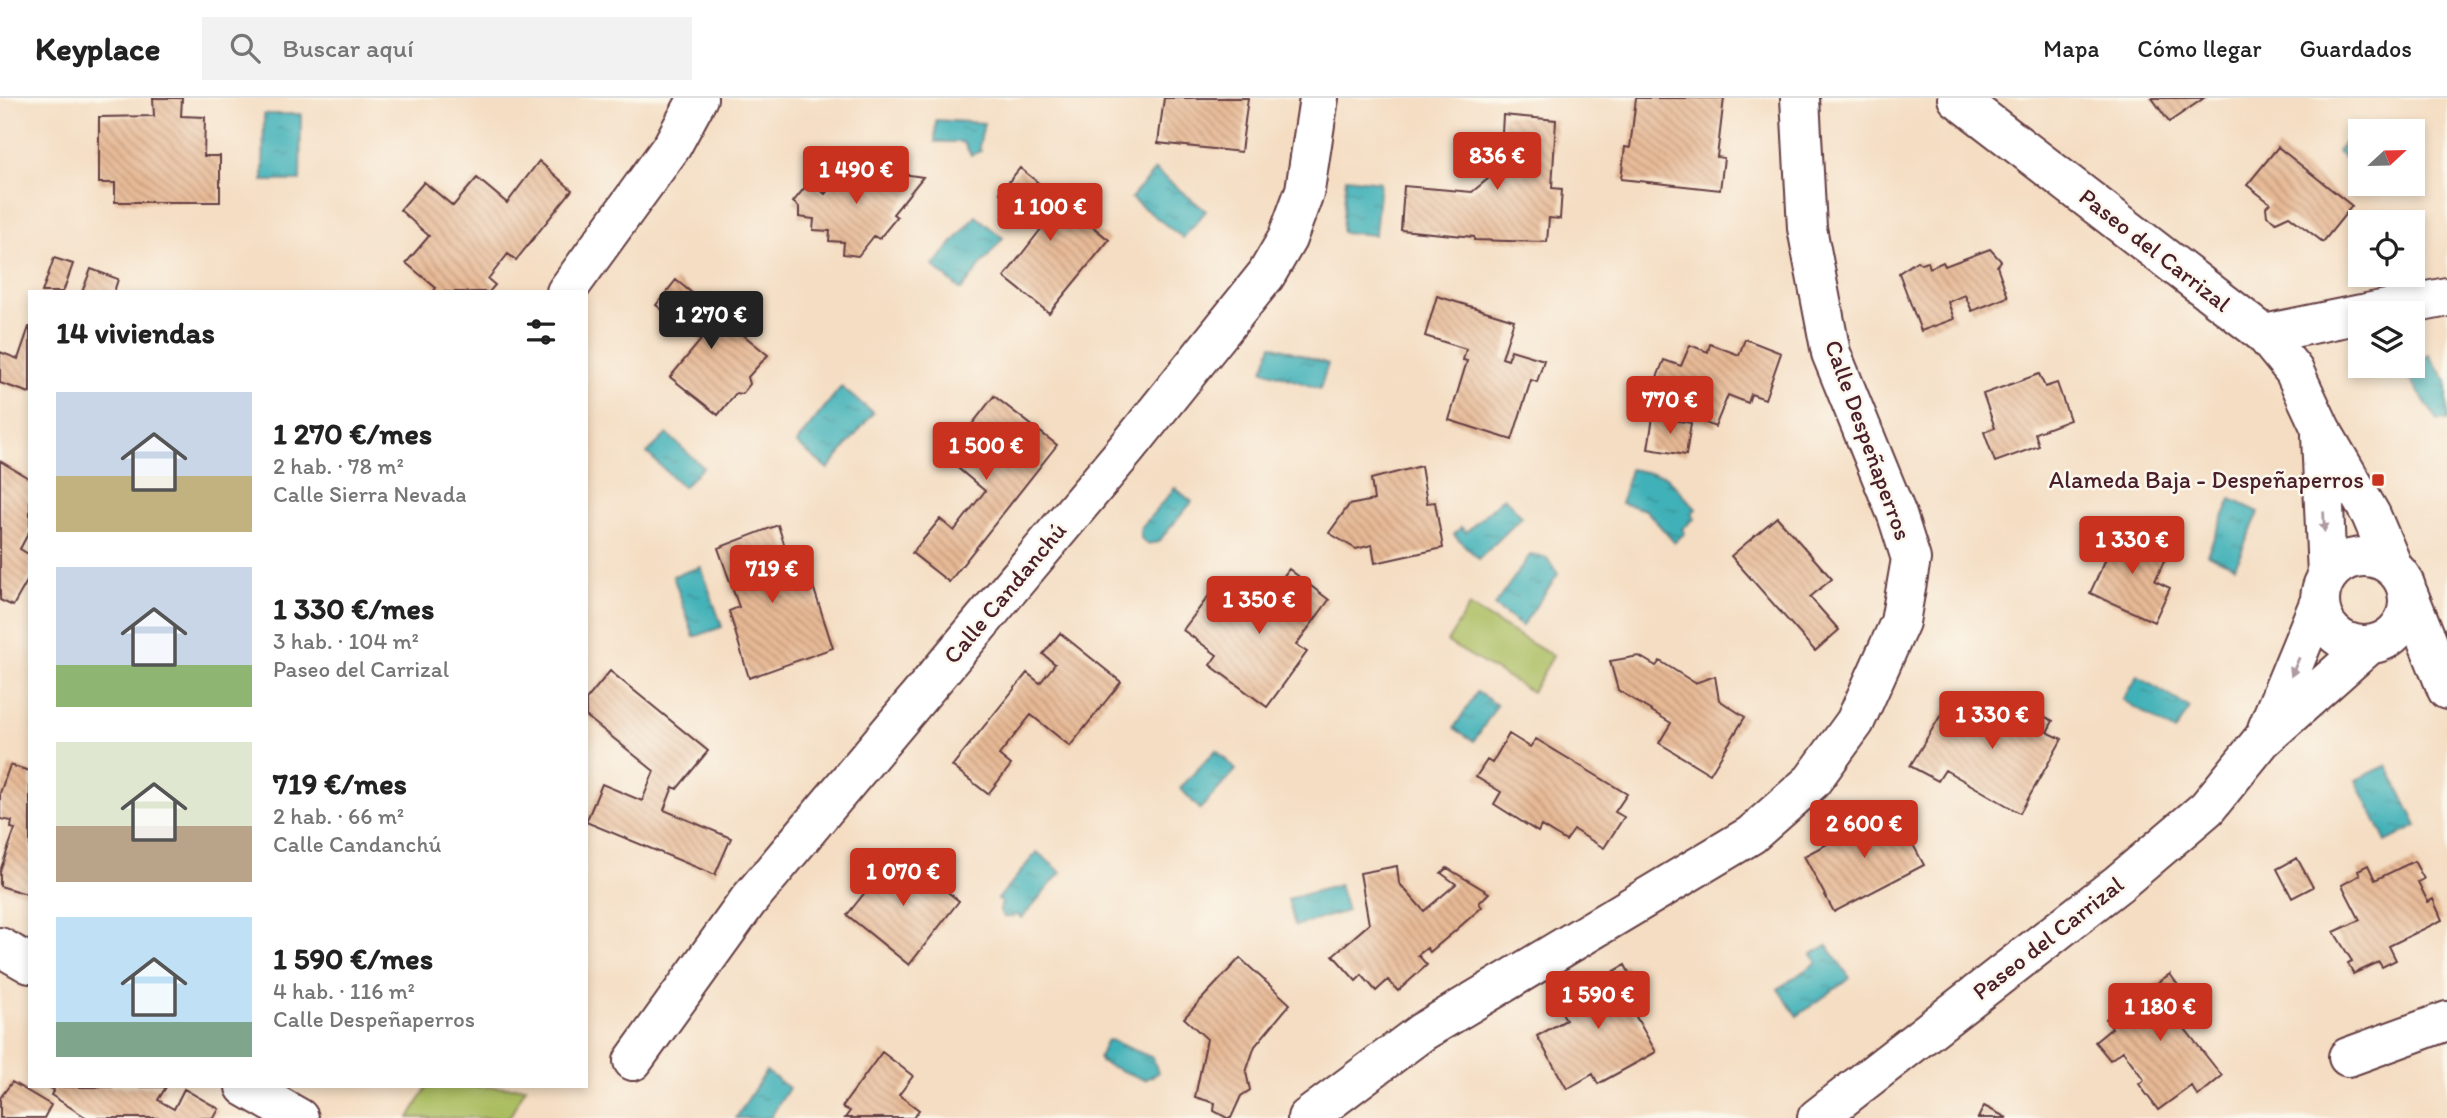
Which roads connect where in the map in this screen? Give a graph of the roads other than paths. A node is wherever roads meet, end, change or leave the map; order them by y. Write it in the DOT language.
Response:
graph roads {
  1 [pos="698,98"];
  2 [pos="1319,98"];
  3 [pos="1800,98"];
  4 [pos="1957,98"];
  5 [pos="567,290"];
  6 [pos="2447,297"];
  7 [pos="2425,301"];
  8 [pos="2348,317"];
  9 [pos="2264,334"];
  10 [pos="2321,429"];
  11 [pos="2400,580"];
  12 [pos="2323,590"];
  13 [pos="2372,645"];
  14 [pos="2447,690"];
  15 [pos="2262,740"];
  16 [pos="2447,1021"];
  17 [pos="2348,1058"];
  18 [pos="633,1061"];
  19 [pos="247,1088"];
  20 [pos="299,1118"];
  21 [pos="1307,1118"];
  22 [pos="1816,1118"];
  1 -- 5 [label="street"];
  2 -- 18 [label="street, Calle Candanchú"];
  3 -- 21 [label="street, Calle Despeñaperros"];
  4 -- 9 [label="street, Paseo del Carrizal"];
  6 -- 7 [label="street"];
  8 -- 9 [label="street"];
  9 -- 10 [label="street, Paseo del Carrizal"];
  10 -- 11 [label="street, Paseo del Carrizal"];
  10 -- 12 [label="street, Paseo del Carrizal, one-way"];
  11 -- 12 [label="street"];
  11 -- 13 [label="street"];
  11 -- 14 [label="street, Paseo del Carrizal"];
  12 -- 13 [label="street"];
  12 -- 15 [label="street, Paseo del Carrizal, one-way"];
  13 -- 14 [label="street"];
  13 -- 15 [label="street, Paseo del Carrizal"];
  15 -- 22 [label="street, Paseo del Carrizal"];
  16 -- 17 [label="street"];
  19 -- 20 [label="street"];
}
